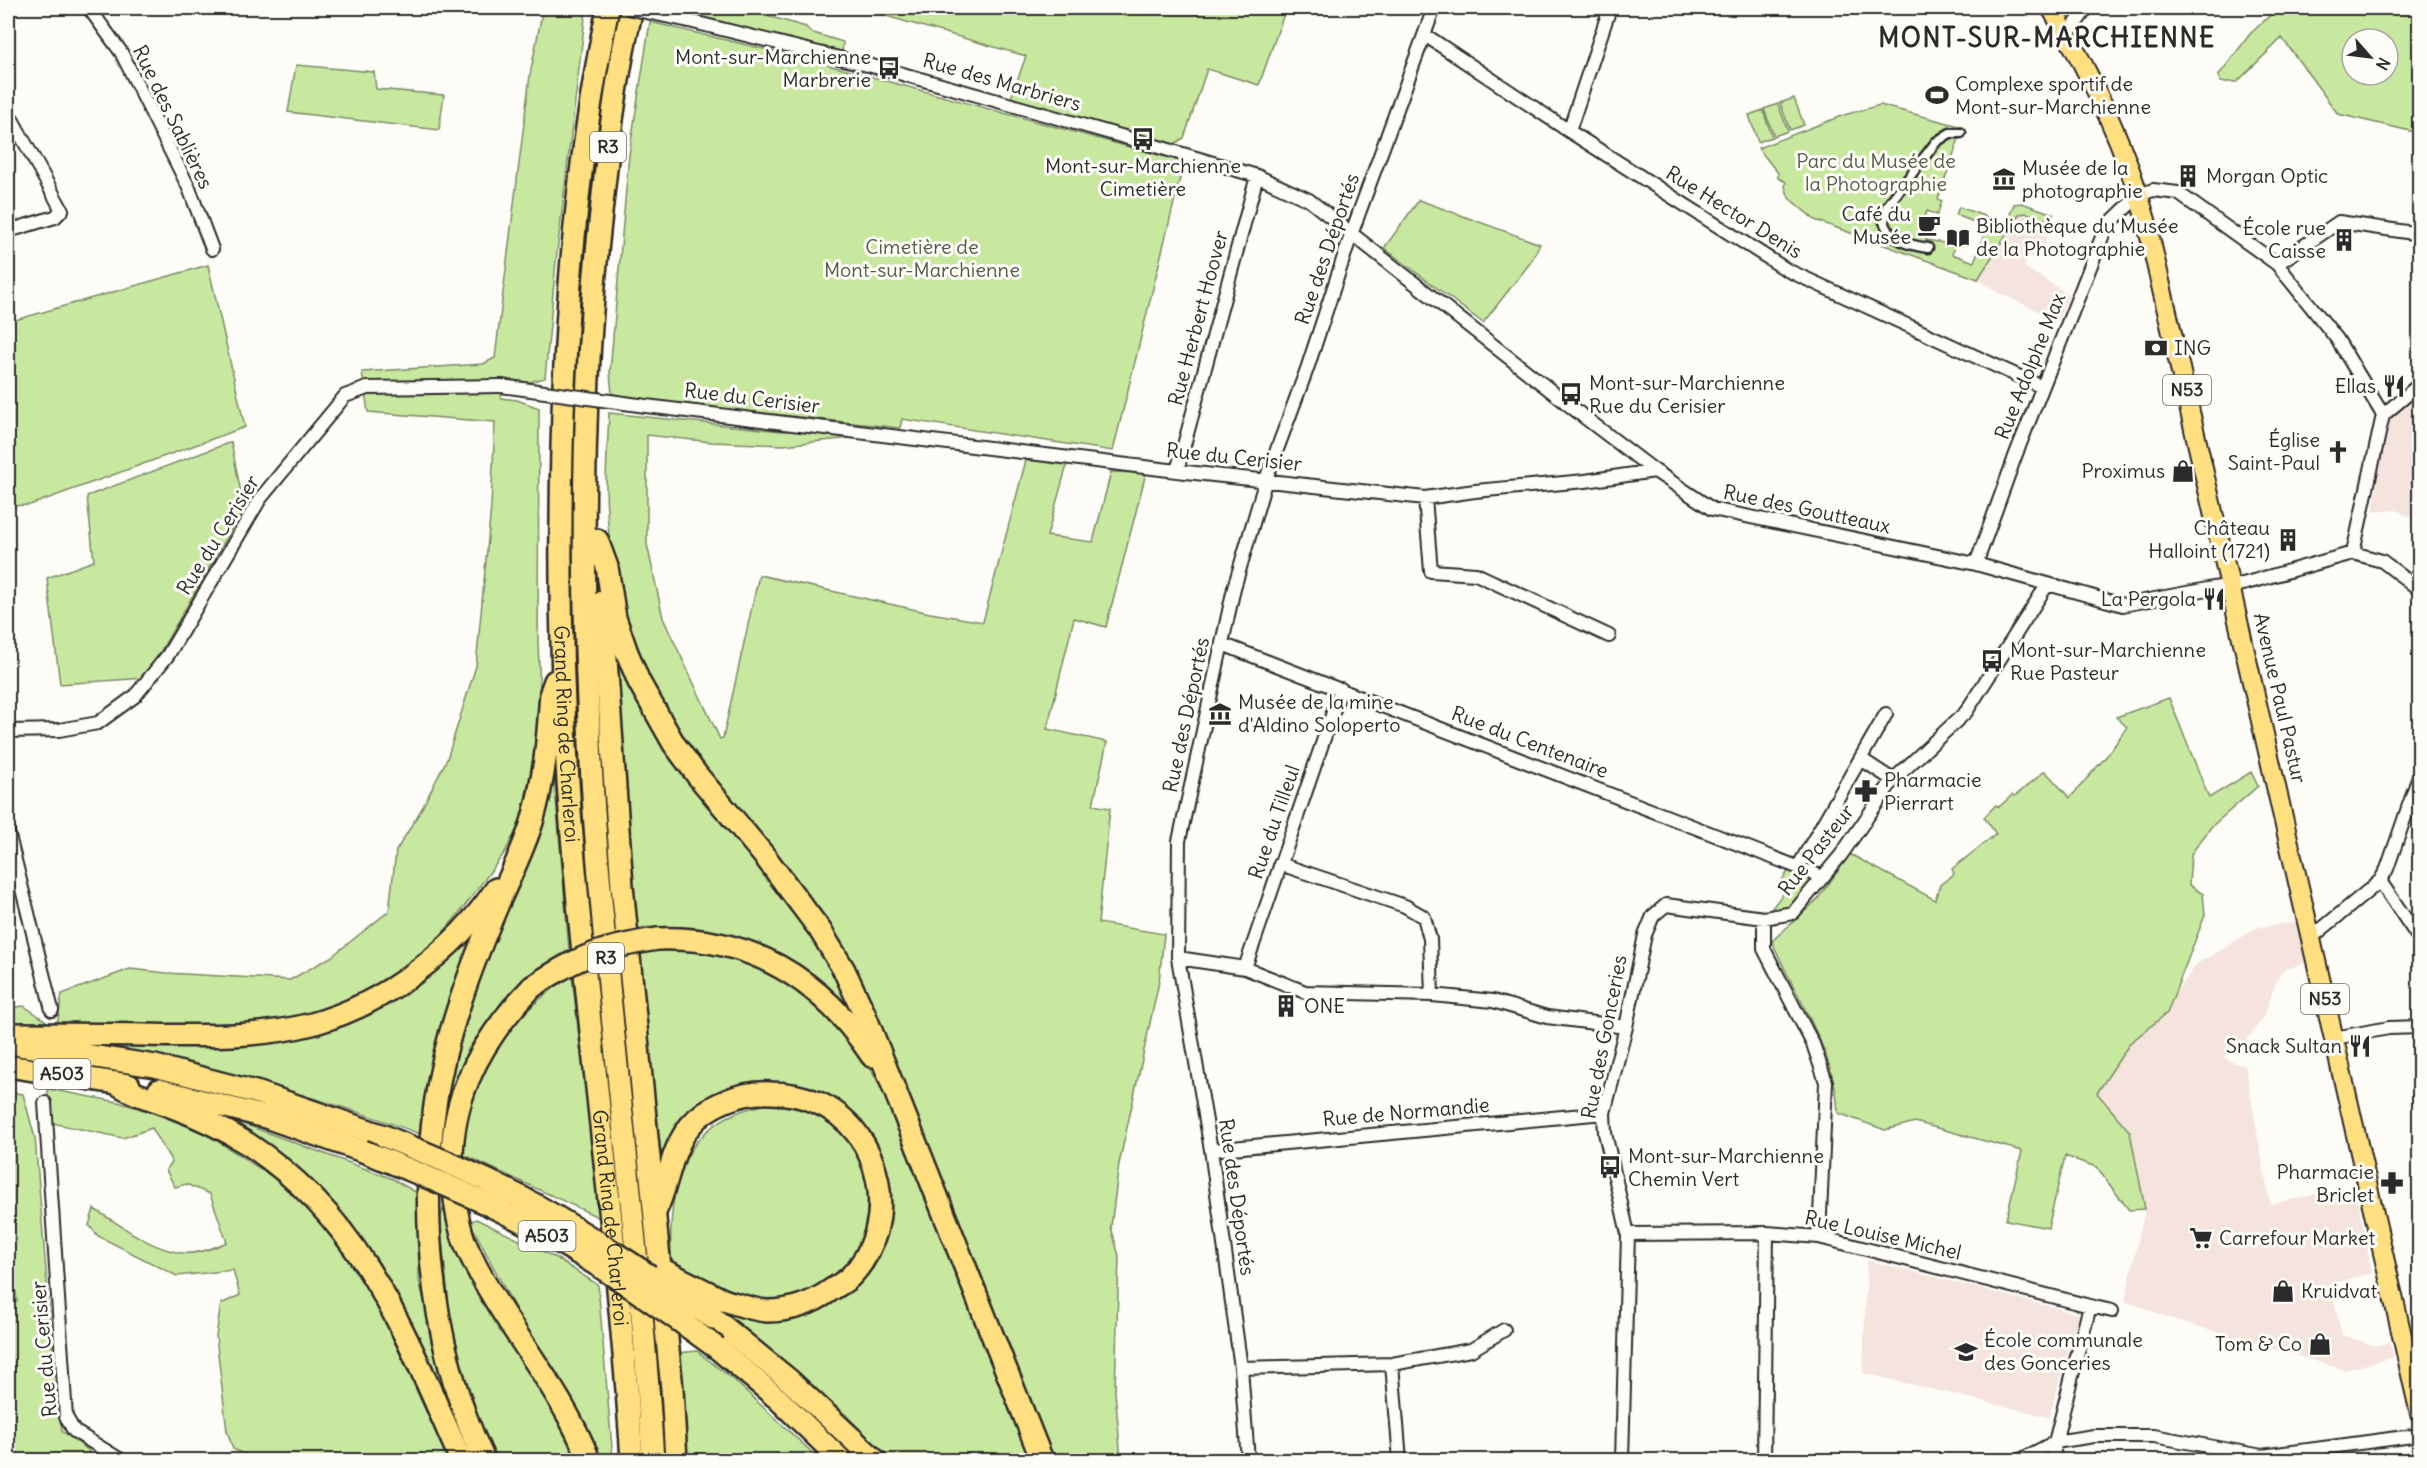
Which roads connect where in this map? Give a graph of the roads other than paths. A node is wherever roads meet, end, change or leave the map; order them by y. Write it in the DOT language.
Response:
graph roads {
  1 [pos="89,8"];
  2 [pos="608,8"];
  3 [pos="627,8"];
  4 [pos="632,8"];
  5 [pos="1434,8"];
  6 [pos="1610,8"];
  7 [pos="2051,8"];
  8 [pos="2087,8"];
  9 [pos="1425,34"];
  10 [pos="2067,34"];
  11 [pos="8,112"];
  12 [pos="1569,131"];
  13 [pos="1961,133"];
  14 [pos="1257,176"];
  15 [pos="2139,195"];
  16 [pos="8,231"];
  17 [pos="1352,232"];
  18 [pos="2420,234"];
  19 [pos="1928,248"];
  20 [pos="212,249"];
  21 [pos="2277,264"];
  22 [pos="2420,384"];
  23 [pos="2042,387"];
  24 [pos="2383,415"];
  25 [pos="585,454"];
  26 [pos="1177,471"];
  27 [pos="1655,471"];
  28 [pos="1266,479"];
  29 [pos="1425,498"];
  30 [pos="597,540"];
  31 [pos="2353,553"];
  32 [pos="1976,564"];
  33 [pos="2047,585"];
  34 [pos="2231,585"];
  35 [pos="2420,590"];
  36 [pos="1609,636"];
  37 [pos="1222,644"];
  38 [pos="563,664"];
  39 [pos="1341,689"];
  40 [pos="1886,714"];
  41 [pos="8,731"];
  42 [pos="1861,759"];
  43 [pos="2420,773"];
  44 [pos="1893,780"];
  45 [pos="8,832"];
  46 [pos="518,856"];
  47 [pos="1280,864"];
  48 [pos="1798,867"];
  49 [pos="1823,877"];
  50 [pos="2380,881"];
  51 [pos="1764,918"];
  52 [pos="2311,938"];
  53 [pos="2420,940"];
  54 [pos="1178,958"];
  55 [pos="1245,968"];
  56 [pos="1432,995"];
  57 [pos="52,1010"];
  58 [pos="1626,1027"];
  59 [pos="2420,1027"];
  60 [pos="8,1034"];
  61 [pos="2334,1038"];
  62 [pos="8,1043"];
  63 [pos="8,1066"];
  64 [pos="116,1083"];
  65 [pos="895,1091"];
  66 [pos="45,1102"];
  67 [pos="1604,1113"];
  68 [pos="1211,1150"];
  69 [pos="653,1216"];
  70 [pos="1767,1233"];
  71 [pos="1628,1234"];
  72 [pos="1819,1237"];
  73 [pos="600,1243"];
  74 [pos="2090,1306"];
  75 [pos="2112,1311"];
  76 [pos="1504,1330"];
  77 [pos="1392,1364"];
  78 [pos="1241,1368"];
  79 [pos="2420,1413"];
  80 [pos="2420,1435"];
  81 [pos="2055,1442"];
  82 [pos="121,1461"];
  83 [pos="461,1461"];
  84 [pos="484,1461"];
  85 [pos="589,1461"];
  86 [pos="632,1461"];
  87 [pos="653,1461"];
  88 [pos="676,1461"];
  89 [pos="841,1461"];
  90 [pos="875,1461"];
  91 [pos="1042,1461"];
  92 [pos="1248,1461"];
  93 [pos="1400,1461"];
  94 [pos="1622,1461"];
  95 [pos="1764,1461"];
  96 [pos="2020,1461"];
  97 [pos="2053,1461"];
  1 -- 20 [label="street, Rue des Sablières"];
  2 -- 38 [label="highway, Grand Ring de Charleroi / R3"];
  3 -- 14 [label="street, Rue des Marbriers, bridge"];
  4 -- 25 [label="highway, Grand Ring de Charleroi / R3"];
  5 -- 9 [label="street, Rue des Déportés"];
  6 -- 12 [label="street"];
  7 -- 10 [label="main road, Avenue Paul Pastur / N53"];
  8 -- 10 [label="street"];
  9 -- 12 [label="street, Rue Hector Denis"];
  9 -- 17 [label="street, Rue des Déportés"];
  10 -- 15 [label="main road, Avenue Paul Pastur / N53"];
  11 -- 16 [label="street"];
  12 -- 23 [label="street, Rue Hector Denis"];
  13 -- 19 [label="street"];
  14 -- 17 [label="street, Rue des Marbriers"];
  14 -- 26 [label="street, Rue Herbert Hoover"];
  15 -- 21 [label="street"];
  15 -- 23 [label="street, Rue Adolphe Max"];
  15 -- 34 [label="main road, Avenue Paul Pastur / N53"];
  17 -- 27 [label="street, Rue des Goutteaux"];
  17 -- 28 [label="street, Rue des Déportés"];
  18 -- 21 [label="street"];
  21 -- 24 [label="street"];
  22 -- 24 [label="street"];
  23 -- 32 [label="street, Rue Adolphe Max"];
  24 -- 31 [label="street"];
  25 -- 30 [label="highway"];
  25 -- 87 [label="highway, Grand Ring de Charleroi / R3"];
  26 -- 28 [label="street, Rue du Cerisier"];
  26 -- 41 [label="street, Rue du Cerisier, bridge"];
  27 -- 29 [label="street, Rue du Cerisier"];
  27 -- 32 [label="street, Rue des Goutteaux"];
  28 -- 29 [label="street, Rue du Cerisier"];
  28 -- 37 [label="street, Rue des Déportés"];
  29 -- 36 [label="street"];
  30 -- 65 [label="highway"];
  30 -- 69 [label="highway"];
  31 -- 34 [label="street, Rue des Goutteaux"];
  31 -- 35 [label="street"];
  32 -- 33 [label="street, Rue des Goutteaux"];
  33 -- 34 [label="street, Rue des Goutteaux"];
  33 -- 44 [label="street, Rue Pasteur"];
  34 -- 52 [label="main road, Avenue Paul Pastur / N53"];
  37 -- 39 [label="street, Rue du Centenaire"];
  37 -- 54 [label="street, Rue des Déportés"];
  38 -- 46 [label="highway"];
  38 -- 86 [label="highway, Grand Ring de Charleroi / R3"];
  39 -- 47 [label="street, Rue du Tilleul"];
  39 -- 48 [label="street, Rue du Centenaire"];
  40 -- 42 [label="street"];
  42 -- 44 [label="street"];
  42 -- 48 [label="street"];
  43 -- 50 [label="street"];
  44 -- 49 [label="street, Rue Pasteur"];
  45 -- 57 [label="street"];
  46 -- 60 [label="highway"];
  46 -- 84 [label="highway"];
  47 -- 55 [label="street, Rue du Tilleul"];
  47 -- 56 [label="street"];
  48 -- 49 [label="street, Rue du Centenaire"];
  49 -- 51 [label="street, Rue Pasteur"];
  50 -- 52 [label="street"];
  50 -- 53 [label="street"];
  51 -- 58 [label="street, Rue des Gonceries"];
  51 -- 72 [label="street"];
  52 -- 61 [label="main road, Avenue Paul Pastur / N53"];
  54 -- 55 [label="street"];
  54 -- 68 [label="street, Rue des Déportés"];
  55 -- 56 [label="street"];
  56 -- 58 [label="street"];
  58 -- 67 [label="street, Rue des Gonceries"];
  59 -- 61 [label="street"];
  61 -- 79 [label="main road, Avenue Paul Pastur / N53"];
  62 -- 73 [label="highway, A503, bridge"];
  63 -- 64 [label="highway, A503"];
  64 -- 83 [label="highway"];
  64 -- 89 [label="highway, A503, bridge"];
  65 -- 85 [label="highway, bridge"];
  65 -- 91 [label="highway"];
  66 -- 82 [label="street, Rue du Cerisier"];
  67 -- 68 [label="street, Rue de Normandie"];
  67 -- 71 [label="street, Rue des Gonceries"];
  68 -- 78 [label="street, Rue des Déportés"];
  69 -- 73 [label="highway, bridge"];
  69 -- 88 [label="highway"];
  70 -- 71 [label="street, Rue Louise Michel"];
  70 -- 72 [label="street, Rue Louise Michel"];
  70 -- 95 [label="street"];
  71 -- 94 [label="street, Rue des Gonceries"];
  72 -- 74 [label="street, Rue Louise Michel"];
  73 -- 90 [label="highway, A503, bridge"];
  74 -- 75 [label="street, Rue Louise Michel"];
  74 -- 81 [label="street"];
  76 -- 77 [label="street"];
  77 -- 78 [label="street"];
  77 -- 93 [label="street"];
  78 -- 92 [label="street, Rue des Déportés"];
  80 -- 81 [label="street"];
  81 -- 96 [label="street"];
  81 -- 97 [label="street"];
}
